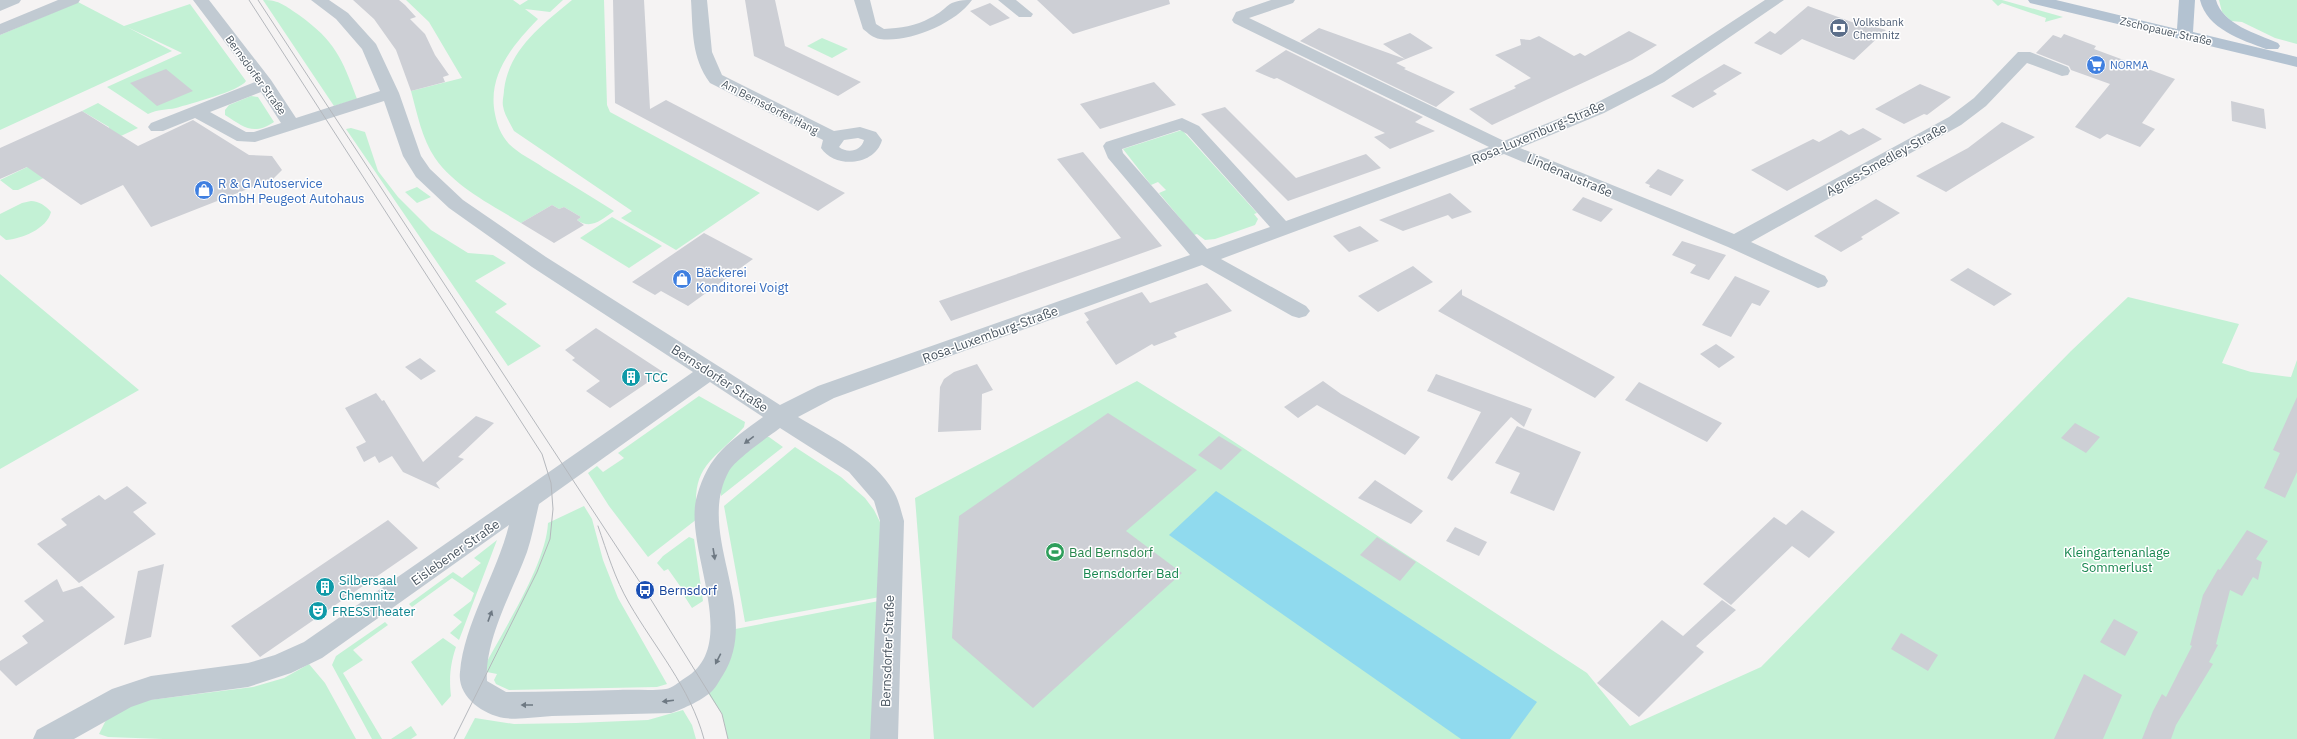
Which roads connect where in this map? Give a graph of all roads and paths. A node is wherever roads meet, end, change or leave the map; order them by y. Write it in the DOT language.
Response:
graph roads {
  1 [pos="13,0"];
  2 [pos="72,0"];
  3 [pos="201,0"];
  4 [pos="319,0"];
  5 [pos="699,0"];
  6 [pos="862,0"];
  7 [pos="964,0"];
  8 [pos="1006,0"];
  9 [pos="1287,0"];
  10 [pos="1776,0"];
  11 [pos="2036,0"];
  12 [pos="2061,0"];
  13 [pos="2187,0"];
  14 [pos="2208,0"];
  15 [pos="0,6"];
  16 [pos="1025,14"];
  17 [pos="0,30"];
  18 [pos="2185,32"];
  19 [pos="2290,51"];
  20 [pos="2297,62"];
  21 [pos="2062,71"];
  22 [pos="265,84"];
  23 [pos="390,93"];
  24 [pos="196,112"];
  25 [pos="292,126"];
  26 [pos="157,127"];
  27 [pos="834,138"];
  28 [pos="1504,148"];
  29 [pos="1282,229"];
  30 [pos="1735,242"];
  31 [pos="1204,258"];
  32 [pos="1818,281"];
  33 [pos="1299,311"];
  34 [pos="710,371"];
  35 [pos="780,416"];
  36 [pos="528,499"];
  37 [pos="47,739"];
  38 [pos="884,739"];
  1 -- 15 [label="street"];
  2 -- 17 [label="street"];
  3 -- 22 [label="street, Bernsdorfer Straße"];
  4 -- 23 [label="street, Bernsdorfer Straße"];
  5 -- 27 [label="street, Am Bernsdorfer Hang"];
  6 -- 7 [label="street"];
  8 -- 16 [label="street"];
  9 -- 28 [label="street, Lindenaustraße"];
  10 -- 28 [label="street, Rosa-Luxemburg-Straße"];
  11 -- 18 [label="main road, Zschopauer Straße"];
  12 -- 18 [label="main road, Zschopauer Straße"];
  13 -- 18 [label="main road"];
  14 -- 19 [label="main road"];
  18 -- 19 [label="main road, Zschopauer Straße"];
  18 -- 20 [label="main road, Zschopauer Straße"];
  21 -- 30 [label="street, Agnes-Smedley-Straße"];
  22 -- 24 [label="street"];
  22 -- 25 [label="street, Bernsdorfer Straße"];
  23 -- 25 [label="street, Bernsdorfer Straße"];
  23 -- 34 [label="street, Bernsdorfer Straße"];
  24 -- 25 [label="street"];
  24 -- 26 [label="street"];
  28 -- 29 [label="street, Rosa-Luxemburg-Straße"];
  28 -- 30 [label="street, Lindenaustraße"];
  29 -- 31 [label="street, Rosa-Luxemburg-Straße"];
  29 -- 31 [label="street"];
  30 -- 32 [label="street, Lindenaustraße"];
  31 -- 33 [label="street"];
  31 -- 35 [label="street, Rosa-Luxemburg-Straße"];
  34 -- 35 [label="street, Bernsdorfer Straße"];
  34 -- 36 [label="street, Eislebener Straße"];
  35 -- 36 [label="street, Rosa-Luxemburg-Straße, one-way"];
  35 -- 38 [label="street, Bernsdorfer Straße"];
  36 -- 37 [label="street, Eislebener Straße"];
}
